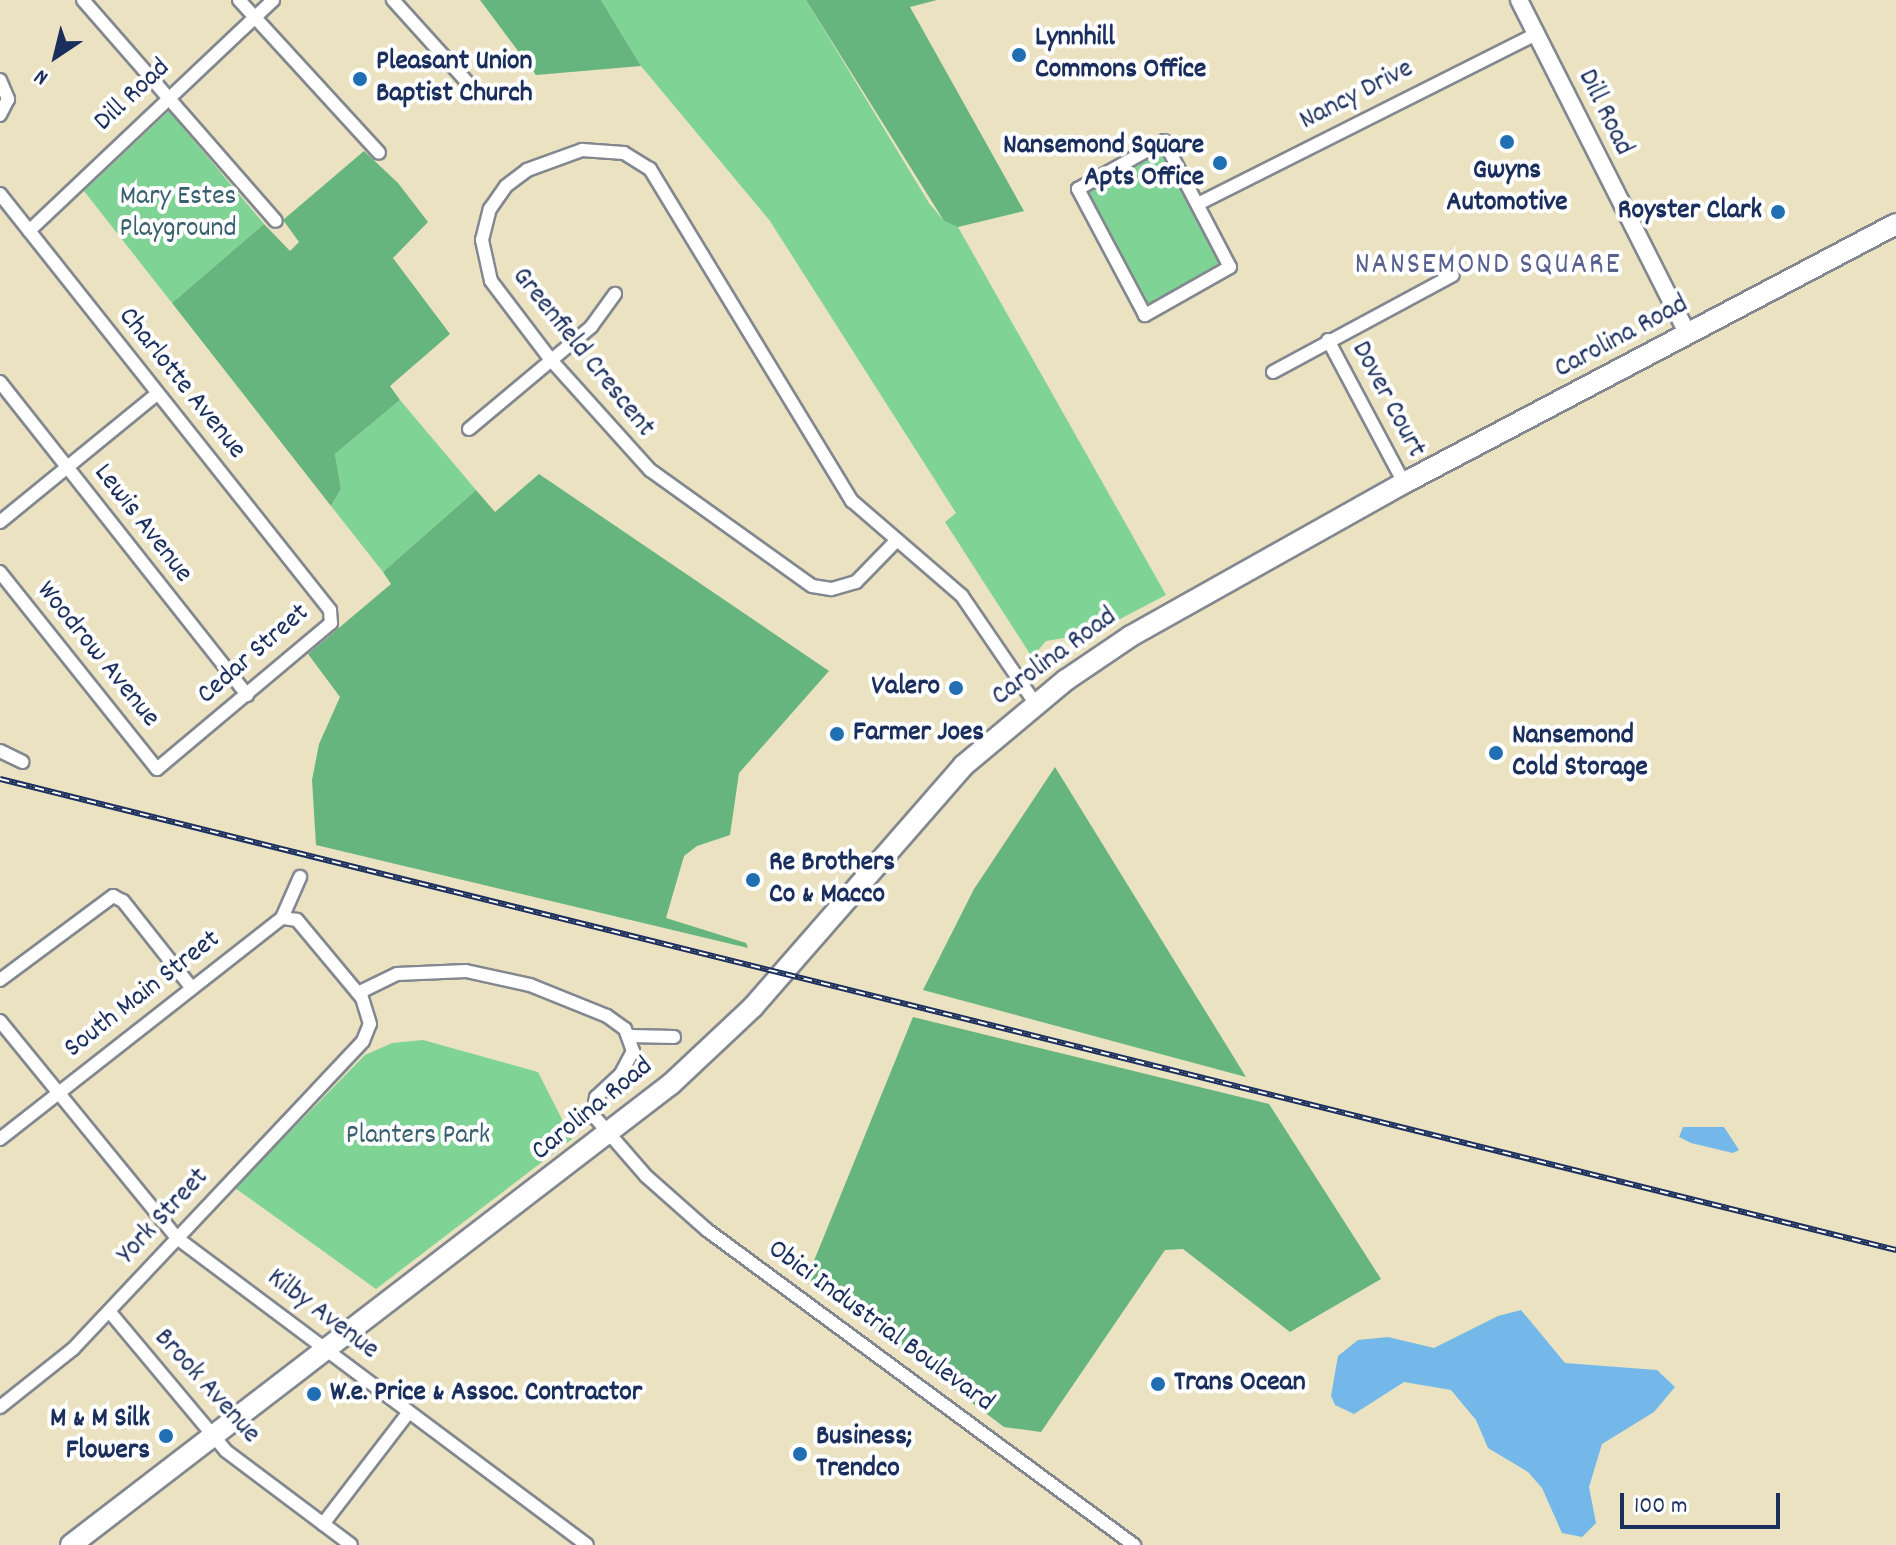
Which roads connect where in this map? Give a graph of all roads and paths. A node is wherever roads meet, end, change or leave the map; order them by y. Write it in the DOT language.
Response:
graph roads {
  1 [pos="83,0"];
  2 [pos="239,0"];
  3 [pos="273,0"];
  4 [pos="393,0"];
  5 [pos="1519,0"];
  6 [pos="255,16"];
  7 [pos="1536,34"];
  8 [pos="0,80"];
  9 [pos="477,93"];
  10 [pos="169,98"];
  11 [pos="0,115"];
  12 [pos="379,153"];
  13 [pos="0,194"];
  14 [pos="1200,203"];
  15 [pos="276,221"];
  16 [pos="1896,224"];
  17 [pos="29,231"];
  18 [pos="1453,275"];
  19 [pos="615,294"];
  20 [pos="1688,335"];
  21 [pos="1328,340"];
  22 [pos="551,360"];
  23 [pos="1273,372"];
  24 [pos="0,382"];
  25 [pos="157,394"];
  26 [pos="469,429"];
  27 [pos="67,468"];
  28 [pos="1404,483"];
  29 [pos="0,522"];
  30 [pos="897,540"];
  31 [pos="0,572"];
  32 [pos="325,604"];
  33 [pos="247,695"];
  34 [pos="1035,703"];
  35 [pos="0,751"];
  36 [pos="23,762"];
  37 [pos="157,769"];
  38 [pos="300,877"];
  39 [pos="282,918"];
  40 [pos="0,980"];
  41 [pos="191,987"];
  42 [pos="358,993"];
  43 [pos="0,1021"];
  44 [pos="630,1036"];
  45 [pos="674,1037"];
  46 [pos="57,1093"];
  47 [pos="609,1134"];
  48 [pos="0,1139"];
  49 [pos="177,1238"];
  50 [pos="109,1311"];
  51 [pos="327,1346"];
  52 [pos="0,1407"];
  53 [pos="409,1412"];
  54 [pos="214,1434"];
  55 [pos="323,1524"];
  56 [pos="71,1545"];
  57 [pos="351,1545"];
  58 [pos="587,1545"];
  59 [pos="1134,1545"];
  1 -- 10 [label="street"];
  2 -- 6 [label="street"];
  3 -- 6 [label="street, Dill Road"];
  4 -- 9 [label="street"];
  5 -- 7 [label="street, Dill Road"];
  6 -- 10 [label="street, Dill Road"];
  6 -- 12 [label="street"];
  7 -- 14 [label="street, Nancy Drive"];
  7 -- 20 [label="street, Dill Road"];
  8 -- 11 [label="street"];
  10 -- 15 [label="street"];
  10 -- 17 [label="street, Dill Road"];
  13 -- 17 [label="street, Charlotte Avenue"];
  14 -- 14 [label="street"];
  16 -- 20 [label="main road, Carolina Road"];
  17 -- 25 [label="street, Charlotte Avenue"];
  18 -- 21 [label="street"];
  19 -- 22 [label="street"];
  20 -- 28 [label="main road, Carolina Road"];
  21 -- 23 [label="street"];
  21 -- 28 [label="street, Dover Court"];
  22 -- 26 [label="street"];
  22 -- 30 [label="street, Greenfield Crescent"];
  22 -- 30 [label="street, Greenfield Crescent"];
  24 -- 27 [label="street, Lewis Avenue"];
  25 -- 27 [label="street"];
  25 -- 32 [label="street, Charlotte Avenue"];
  27 -- 29 [label="street"];
  27 -- 33 [label="street, Lewis Avenue"];
  28 -- 34 [label="main road, Carolina Road"];
  30 -- 34 [label="street, Greenfield Crescent"];
  31 -- 37 [label="street, Woodrow Avenue"];
  32 -- 33 [label="street, Cedar Street"];
  33 -- 37 [label="street, Cedar Street"];
  34 -- 47 [label="main road, Carolina Road"];
  35 -- 36 [label="street"];
  38 -- 39 [label="street, South Main Street"];
  39 -- 41 [label="street, South Main Street"];
  39 -- 42 [label="street"];
  40 -- 41 [label="street"];
  41 -- 46 [label="street, South Main Street"];
  42 -- 44 [label="street"];
  42 -- 49 [label="street, York Street"];
  43 -- 46 [label="street, Kilby Avenue"];
  44 -- 45 [label="street"];
  44 -- 47 [label="street, Obici Industrial Boulevard"];
  46 -- 48 [label="street, South Main Street"];
  46 -- 49 [label="street, Kilby Avenue"];
  47 -- 51 [label="main road, Carolina Road"];
  47 -- 59 [label="street, Obici Industrial Boulevard"];
  49 -- 50 [label="street, York Street"];
  49 -- 51 [label="street, Kilby Avenue"];
  50 -- 52 [label="street, York Street"];
  50 -- 54 [label="street, Brook Avenue"];
  51 -- 53 [label="street, Kilby Avenue"];
  51 -- 54 [label="main road, Carolina Road"];
  53 -- 55 [label="street"];
  53 -- 58 [label="street, Kilby Avenue"];
  54 -- 55 [label="street, Brook Avenue"];
  54 -- 56 [label="main road, Carolina Road"];
  55 -- 57 [label="street, Brook Avenue"];
}
